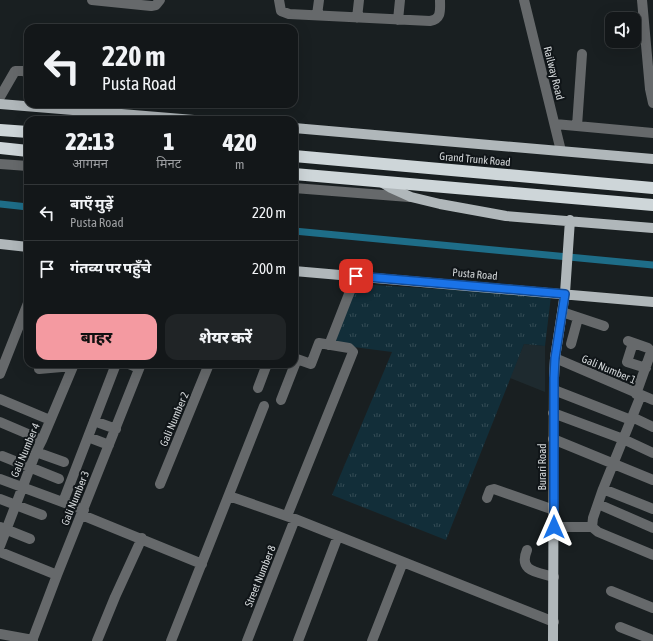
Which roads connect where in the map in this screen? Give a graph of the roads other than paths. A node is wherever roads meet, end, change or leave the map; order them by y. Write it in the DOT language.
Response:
graph roads {
  1 [pos="92,0"];
  2 [pos="160,0"];
  3 [pos="279,0"];
  4 [pos="319,0"];
  5 [pos="359,0"];
  6 [pos="400,0"];
  7 [pos="440,0"];
  8 [pos="524,0"];
  9 [pos="642,0"];
  10 [pos="119,1"];
  11 [pos="317,15"];
  12 [pos="357,18"];
  13 [pos="398,20"];
  14 [pos="582,54"];
  15 [pos="24,71"];
  16 [pos="0,97"];
  17 [pos="653,102"];
  18 [pos="0,104"];
  19 [pos="24,105"];
  20 [pos="73,108"];
  21 [pos="154,116"];
  22 [pos="555,124"];
  23 [pos="577,126"];
  24 [pos="298,128"];
  25 [pos="0,130"];
  26 [pos="24,132"];
  27 [pos="653,132"];
  28 [pos="0,148"];
  29 [pos="24,151"];
  30 [pos="561,151"];
  31 [pos="298,156"];
  32 [pos="653,159"];
  33 [pos="0,164"];
  34 [pos="24,166"];
  35 [pos="298,174"];
  36 [pos="381,182"];
  37 [pos="298,188"];
  38 [pos="653,188"];
  39 [pos="411,197"];
  40 [pos="652,205"];
  41 [pos="570,220"];
  42 [pos="653,228"];
  43 [pos="0,244"];
  44 [pos="24,247"];
  45 [pos="298,271"];
  46 [pos="356,276"];
  47 [pos="565,294"];
  48 [pos="653,298"];
  49 [pos="653,302"];
  50 [pos="562,312"];
  51 [pos="24,313"];
  52 [pos="578,318"];
  53 [pos="604,326"];
  54 [pos="571,344"];
  55 [pos="329,345"];
  56 [pos="555,358"];
  57 [pos="298,359"];
  58 [pos="48,368"];
  59 [pos="73,368"];
  60 [pos="114,368"];
  61 [pos="139,368"];
  62 [pos="207,368"];
  63 [pos="266,368"];
  64 [pos="292,368"];
  65 [pos="646,368"];
  66 [pos="39,369"];
  67 [pos="0,374"];
  68 [pos="258,388"];
  69 [pos="554,390"];
  70 [pos="639,394"];
  71 [pos="0,399"];
  72 [pos="281,400"];
  73 [pos="653,400"];
  74 [pos="264,406"];
  75 [pos="554,413"];
  76 [pos="632,418"];
  77 [pos="50,420"];
  78 [pos="94,421"];
  79 [pos="0,422"];
  80 [pos="653,426"];
  81 [pos="116,429"];
  82 [pos="88,437"];
  83 [pos="554,439"];
  84 [pos="42,440"];
  85 [pos="623,440"];
  86 [pos="109,445"];
  87 [pos="36,452"];
  88 [pos="653,453"];
  89 [pos="2,456"];
  90 [pos="64,462"];
  91 [pos="613,464"];
  92 [pos="30,467"];
  93 [pos="0,478"];
  94 [pos="59,479"];
  95 [pos="653,480"];
  96 [pos="160,484"];
  97 [pos="22,487"];
  98 [pos="603,489"];
  99 [pos="229,496"];
  100 [pos="487,498"];
  101 [pos="0,499"];
  102 [pos="63,502"];
  103 [pos="598,504"];
  104 [pos="15,505"];
  105 [pos="653,509"];
  106 [pos="554,510"];
  107 [pos="83,512"];
  108 [pos="42,515"];
  109 [pos="291,518"];
  110 [pos="554,527"];
  111 [pos="592,527"];
  112 [pos="3,528"];
  113 [pos="653,528"];
  114 [pos="338,536"];
  115 [pos="142,538"];
  116 [pos="30,539"];
  117 [pos="0,546"];
  118 [pos="527,550"];
  119 [pos="0,552"];
  120 [pos="653,555"];
  121 [pos="403,562"];
  122 [pos="202,564"];
  123 [pos="57,575"];
  124 [pos="554,577"];
  125 [pos="611,590"];
  126 [pos="653,608"];
  127 [pos="554,622"];
  128 [pos="620,627"];
  129 [pos="0,634"];
  130 [pos="32,640"];
  131 [pos="653,640"];
  132 [pos="97,641"];
  133 [pos="171,641"];
  134 [pos="247,641"];
  135 [pos="298,641"];
  136 [pos="372,641"];
  137 [pos="553,641"];
  1 -- 10 [label="street"];
  2 -- 10 [label="street"];
  3 -- 11 [label="street"];
  4 -- 11 [label="street"];
  5 -- 12 [label="street"];
  6 -- 13 [label="street"];
  7 -- 13 [label="street"];
  8 -- 22 [label="street, Railway Road"];
  9 -- 17 [label="street"];
  11 -- 12 [label="street"];
  12 -- 13 [label="street"];
  14 -- 23 [label="street"];
  15 -- 16 [label="street"];
  18 -- 19 [label="main road"];
  20 -- 21 [label="main road"];
  22 -- 23 [label="street"];
  22 -- 30 [label="street, Railway Road"];
  23 -- 27 [label="street"];
  24 -- 30 [label="main road"];
  25 -- 26 [label="highway"];
  28 -- 29 [label="highway"];
  30 -- 32 [label="main road"];
  31 -- 38 [label="highway, Grand Trunk Road"];
  33 -- 34 [label="street"];
  35 -- 36 [label="highway"];
  36 -- 39 [label="main road"];
  36 -- 40 [label="highway"];
  37 -- 39 [label="street"];
  39 -- 41 [label="main road"];
  41 -- 42 [label="main road"];
  41 -- 47 [label="main road, Burari Road"];
  43 -- 44 [label="main road"];
  45 -- 46 [label="main road, Pusta Road"];
  46 -- 47 [label="main road, Pusta Road"];
  46 -- 55 [label="street"];
  47 -- 49 [label="main road, Pusta Road"];
  47 -- 50 [label="main road, Burari Road"];
  48 -- 49 [label="street"];
  50 -- 52 [label="street"];
  50 -- 56 [label="main road, Burari Road"];
  51 -- 67 [label="street"];
  52 -- 53 [label="street"];
  52 -- 54 [label="street"];
  55 -- 57 [label="street"];
  55 -- 109 [label="street, Street Number 8"];
  56 -- 69 [label="main road, Burari Road"];
  56 -- 70 [label="street, Gali Number 1"];
  58 -- 66 [label="street"];
  59 -- 77 [label="street, Gali Number 4"];
  60 -- 78 [label="street"];
  61 -- 81 [label="street, Gali Number 3"];
  62 -- 96 [label="street, Gali Number 2"];
  63 -- 68 [label="street"];
  64 -- 72 [label="street"];
  65 -- 65 [label="street"];
  65 -- 70 [label="street"];
  69 -- 75 [label="main road, Burari Road"];
  69 -- 76 [label="street"];
  70 -- 73 [label="street, Gali Number 1"];
  70 -- 76 [label="street"];
  71 -- 77 [label="street"];
  74 -- 99 [label="street"];
  75 -- 83 [label="main road, Burari Road"];
  75 -- 85 [label="street"];
  76 -- 80 [label="street"];
  76 -- 85 [label="street"];
  77 -- 84 [label="street, Gali Number 4"];
  78 -- 81 [label="street"];
  78 -- 82 [label="street"];
  79 -- 84 [label="street"];
  81 -- 86 [label="street, Gali Number 3"];
  82 -- 86 [label="street"];
  82 -- 102 [label="street"];
  83 -- 91 [label="street"];
  83 -- 106 [label="main road, Burari Road"];
  84 -- 87 [label="street, Gali Number 4"];
  85 -- 88 [label="street"];
  85 -- 91 [label="street"];
  86 -- 107 [label="street, Gali Number 3"];
  87 -- 90 [label="street"];
  87 -- 92 [label="street, Gali Number 4"];
  89 -- 92 [label="street"];
  91 -- 95 [label="street"];
  91 -- 98 [label="street"];
  92 -- 94 [label="street"];
  92 -- 97 [label="street, Gali Number 4"];
  93 -- 97 [label="street"];
  97 -- 102 [label="street"];
  97 -- 104 [label="street, Gali Number 4"];
  98 -- 103 [label="street"];
  98 -- 105 [label="street"];
  99 -- 109 [label="street"];
  99 -- 122 [label="street"];
  100 -- 106 [label="street"];
  101 -- 104 [label="street"];
  102 -- 107 [label="street"];
  103 -- 111 [label="street"];
  103 -- 113 [label="street"];
  104 -- 108 [label="street"];
  104 -- 112 [label="street, Gali Number 4"];
  106 -- 110 [label="main road, Burari Road"];
  107 -- 115 [label="street"];
  107 -- 123 [label="street, Gali Number 3"];
  109 -- 114 [label="street"];
  109 -- 134 [label="street, Street Number 8"];
  110 -- 111 [label="street"];
  110 -- 124 [label="main road, Burari Road"];
  111 -- 120 [label="street"];
  112 -- 116 [label="street"];
  112 -- 117 [label="street, Gali Number 4"];
  114 -- 121 [label="street"];
  114 -- 135 [label="street"];
  115 -- 122 [label="street"];
  115 -- 132 [label="street"];
  118 -- 124 [label="street"];
  119 -- 123 [label="street"];
  121 -- 127 [label="street"];
  121 -- 136 [label="street"];
  122 -- 133 [label="street"];
  123 -- 130 [label="street, Gali Number 3"];
  124 -- 127 [label="main road, Burari Road"];
  125 -- 126 [label="street"];
  127 -- 137 [label="main road, Burari Road"];
  128 -- 131 [label="street"];
  129 -- 130 [label="street"];
}
